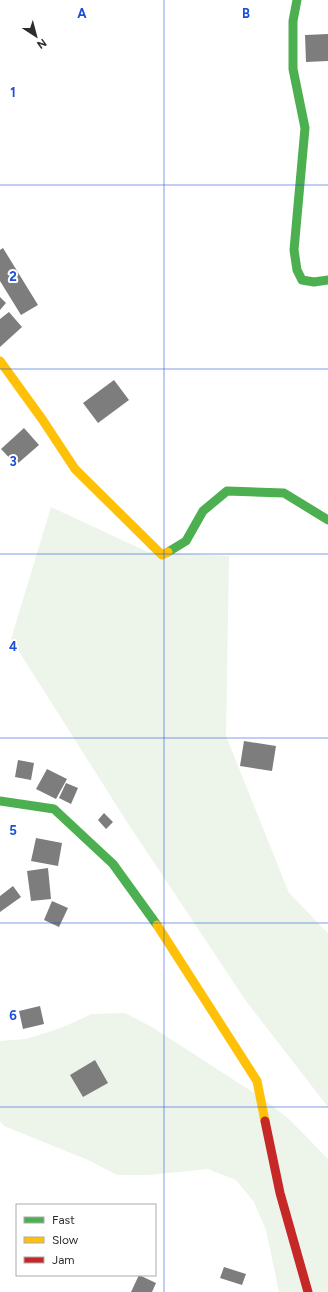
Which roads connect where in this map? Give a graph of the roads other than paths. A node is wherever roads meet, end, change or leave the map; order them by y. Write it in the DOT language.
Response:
graph roads {
  1 [pos="297,0"];
  2 [pos="328,280"];
  3 [pos="0,361"];
  4 [pos="328,520"];
  5 [pos="0,801"];
  6 [pos="308,1292"];
  1 -- 2 [label="street"];
  3 -- 4 [label="street"];
  5 -- 6 [label="street"];
}
